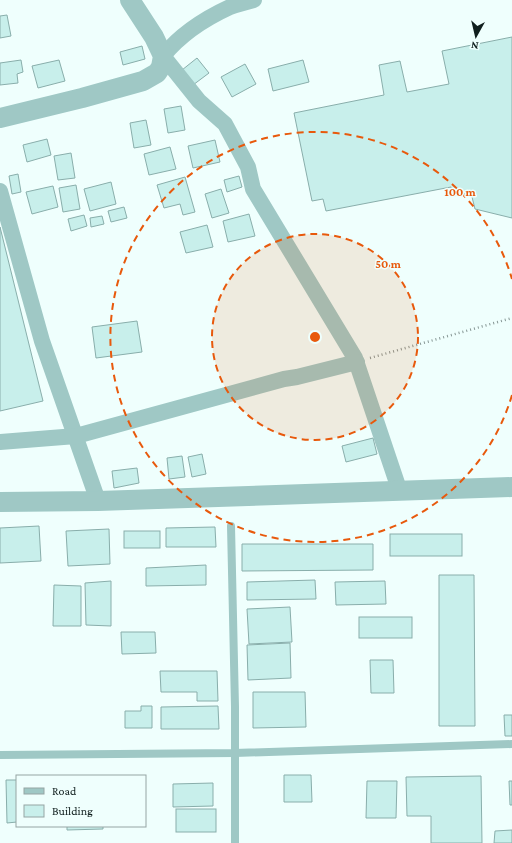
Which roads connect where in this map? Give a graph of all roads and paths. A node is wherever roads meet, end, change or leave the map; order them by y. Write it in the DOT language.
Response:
graph roads {
  1 [pos="130,0"];
  2 [pos="254,0"];
  3 [pos="163,56"];
  4 [pos="0,118"];
  5 [pos="0,191"];
  6 [pos="512,318"];
  7 [pos="357,362"];
  8 [pos="76,436"];
  9 [pos="0,442"];
  10 [pos="512,487"];
  11 [pos="400,492"];
  12 [pos="98,501"];
  13 [pos="0,502"];
  14 [pos="232,526"];
  15 [pos="512,744"];
  16 [pos="234,753"];
  17 [pos="0,755"];
  18 [pos="235,843"];
  1 -- 3 [label="street"];
  2 -- 3 [label="street"];
  3 -- 4 [label="street"];
  3 -- 7 [label="street"];
  5 -- 8 [label="street"];
  6 -- 7 [label="path"];
  7 -- 8 [label="street"];
  7 -- 11 [label="street"];
  8 -- 9 [label="street"];
  8 -- 12 [label="street"];
  10 -- 11 [label="street"];
  11 -- 12 [label="street"];
  12 -- 13 [label="street"];
  14 -- 16 [label="lane"];
  15 -- 16 [label="lane"];
  16 -- 17 [label="lane"];
  16 -- 18 [label="lane"];
}
